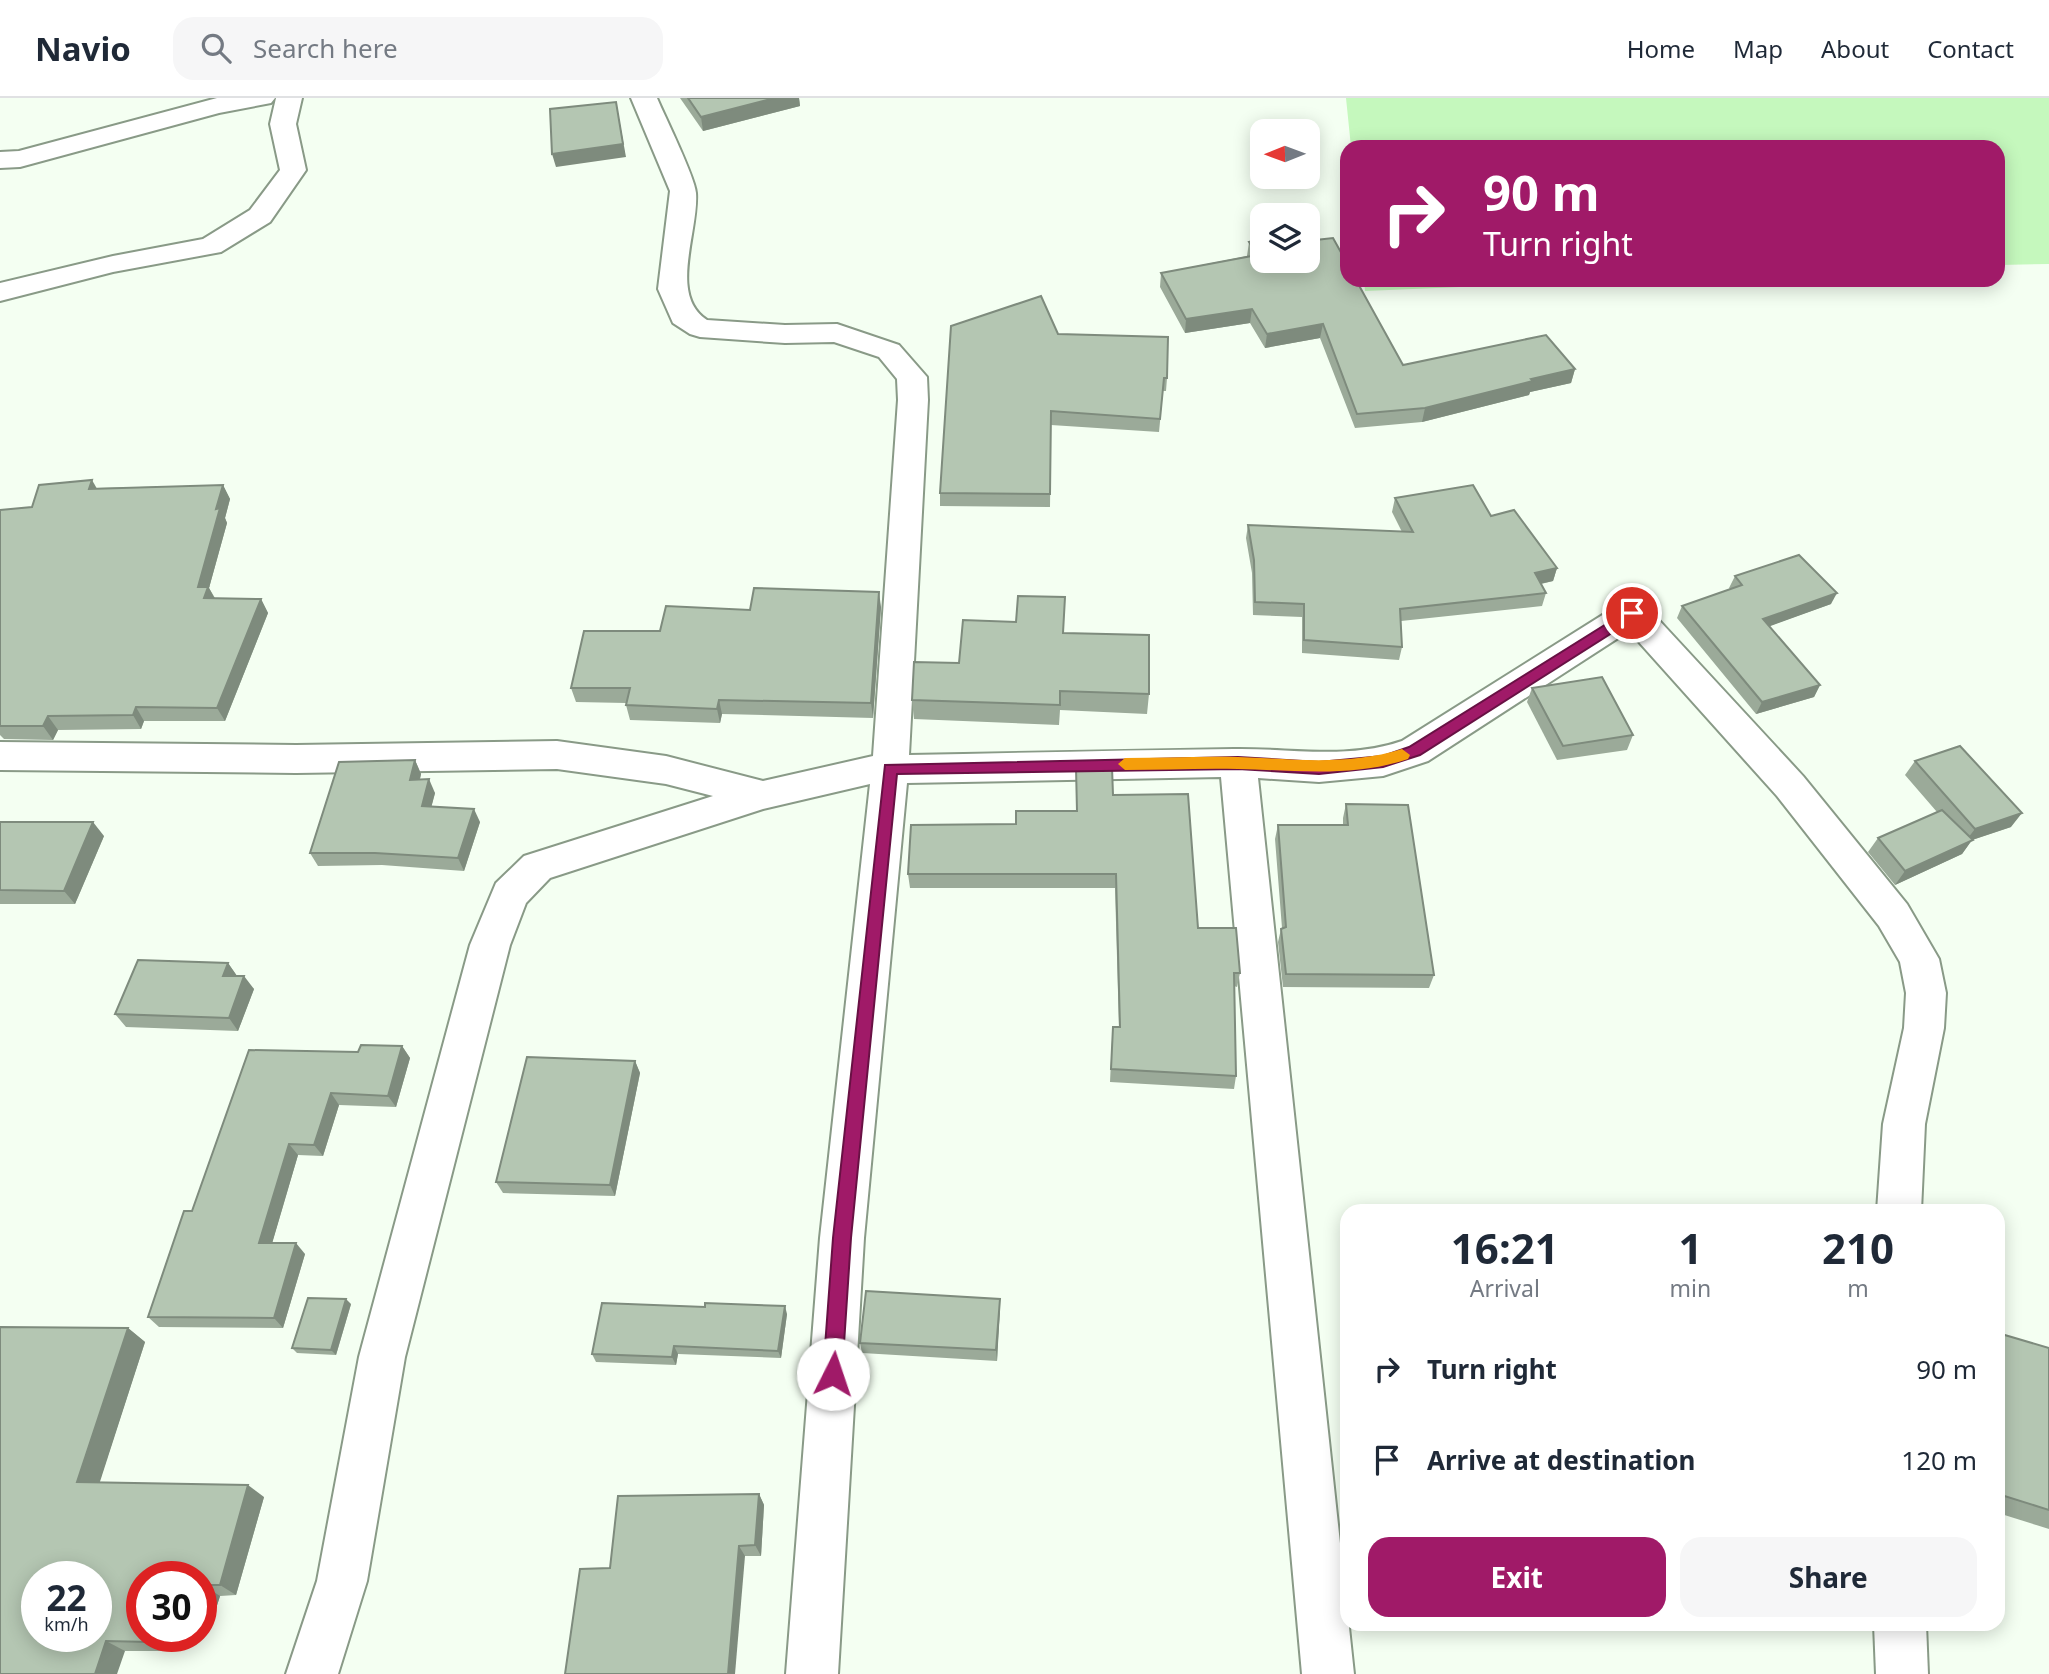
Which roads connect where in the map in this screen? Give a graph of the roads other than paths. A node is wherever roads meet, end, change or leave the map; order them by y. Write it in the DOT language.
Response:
graph roads {
  1 [pos="262,98"];
  2 [pos="289,98"];
  3 [pos="644,98"];
  4 [pos="0,160"];
  5 [pos="0,292"];
  6 [pos="0,756"];
  7 [pos="1238,763"];
  8 [pos="890,769"];
  9 [pos="763,795"];
  10 [pos="1899,1204"];
  11 [pos="1900,1631"];
  12 [pos="312,1674"];
  13 [pos="812,1674"];
  14 [pos="1328,1674"];
  15 [pos="1902,1674"];
  1 -- 4 [label="street"];
  2 -- 5 [label="street"];
  3 -- 8 [label="street"];
  6 -- 9 [label="street"];
  7 -- 8 [label="street"];
  7 -- 10 [label="street"];
  7 -- 14 [label="street"];
  8 -- 9 [label="street"];
  8 -- 13 [label="street"];
  9 -- 12 [label="street"];
  11 -- 15 [label="street"];
}
